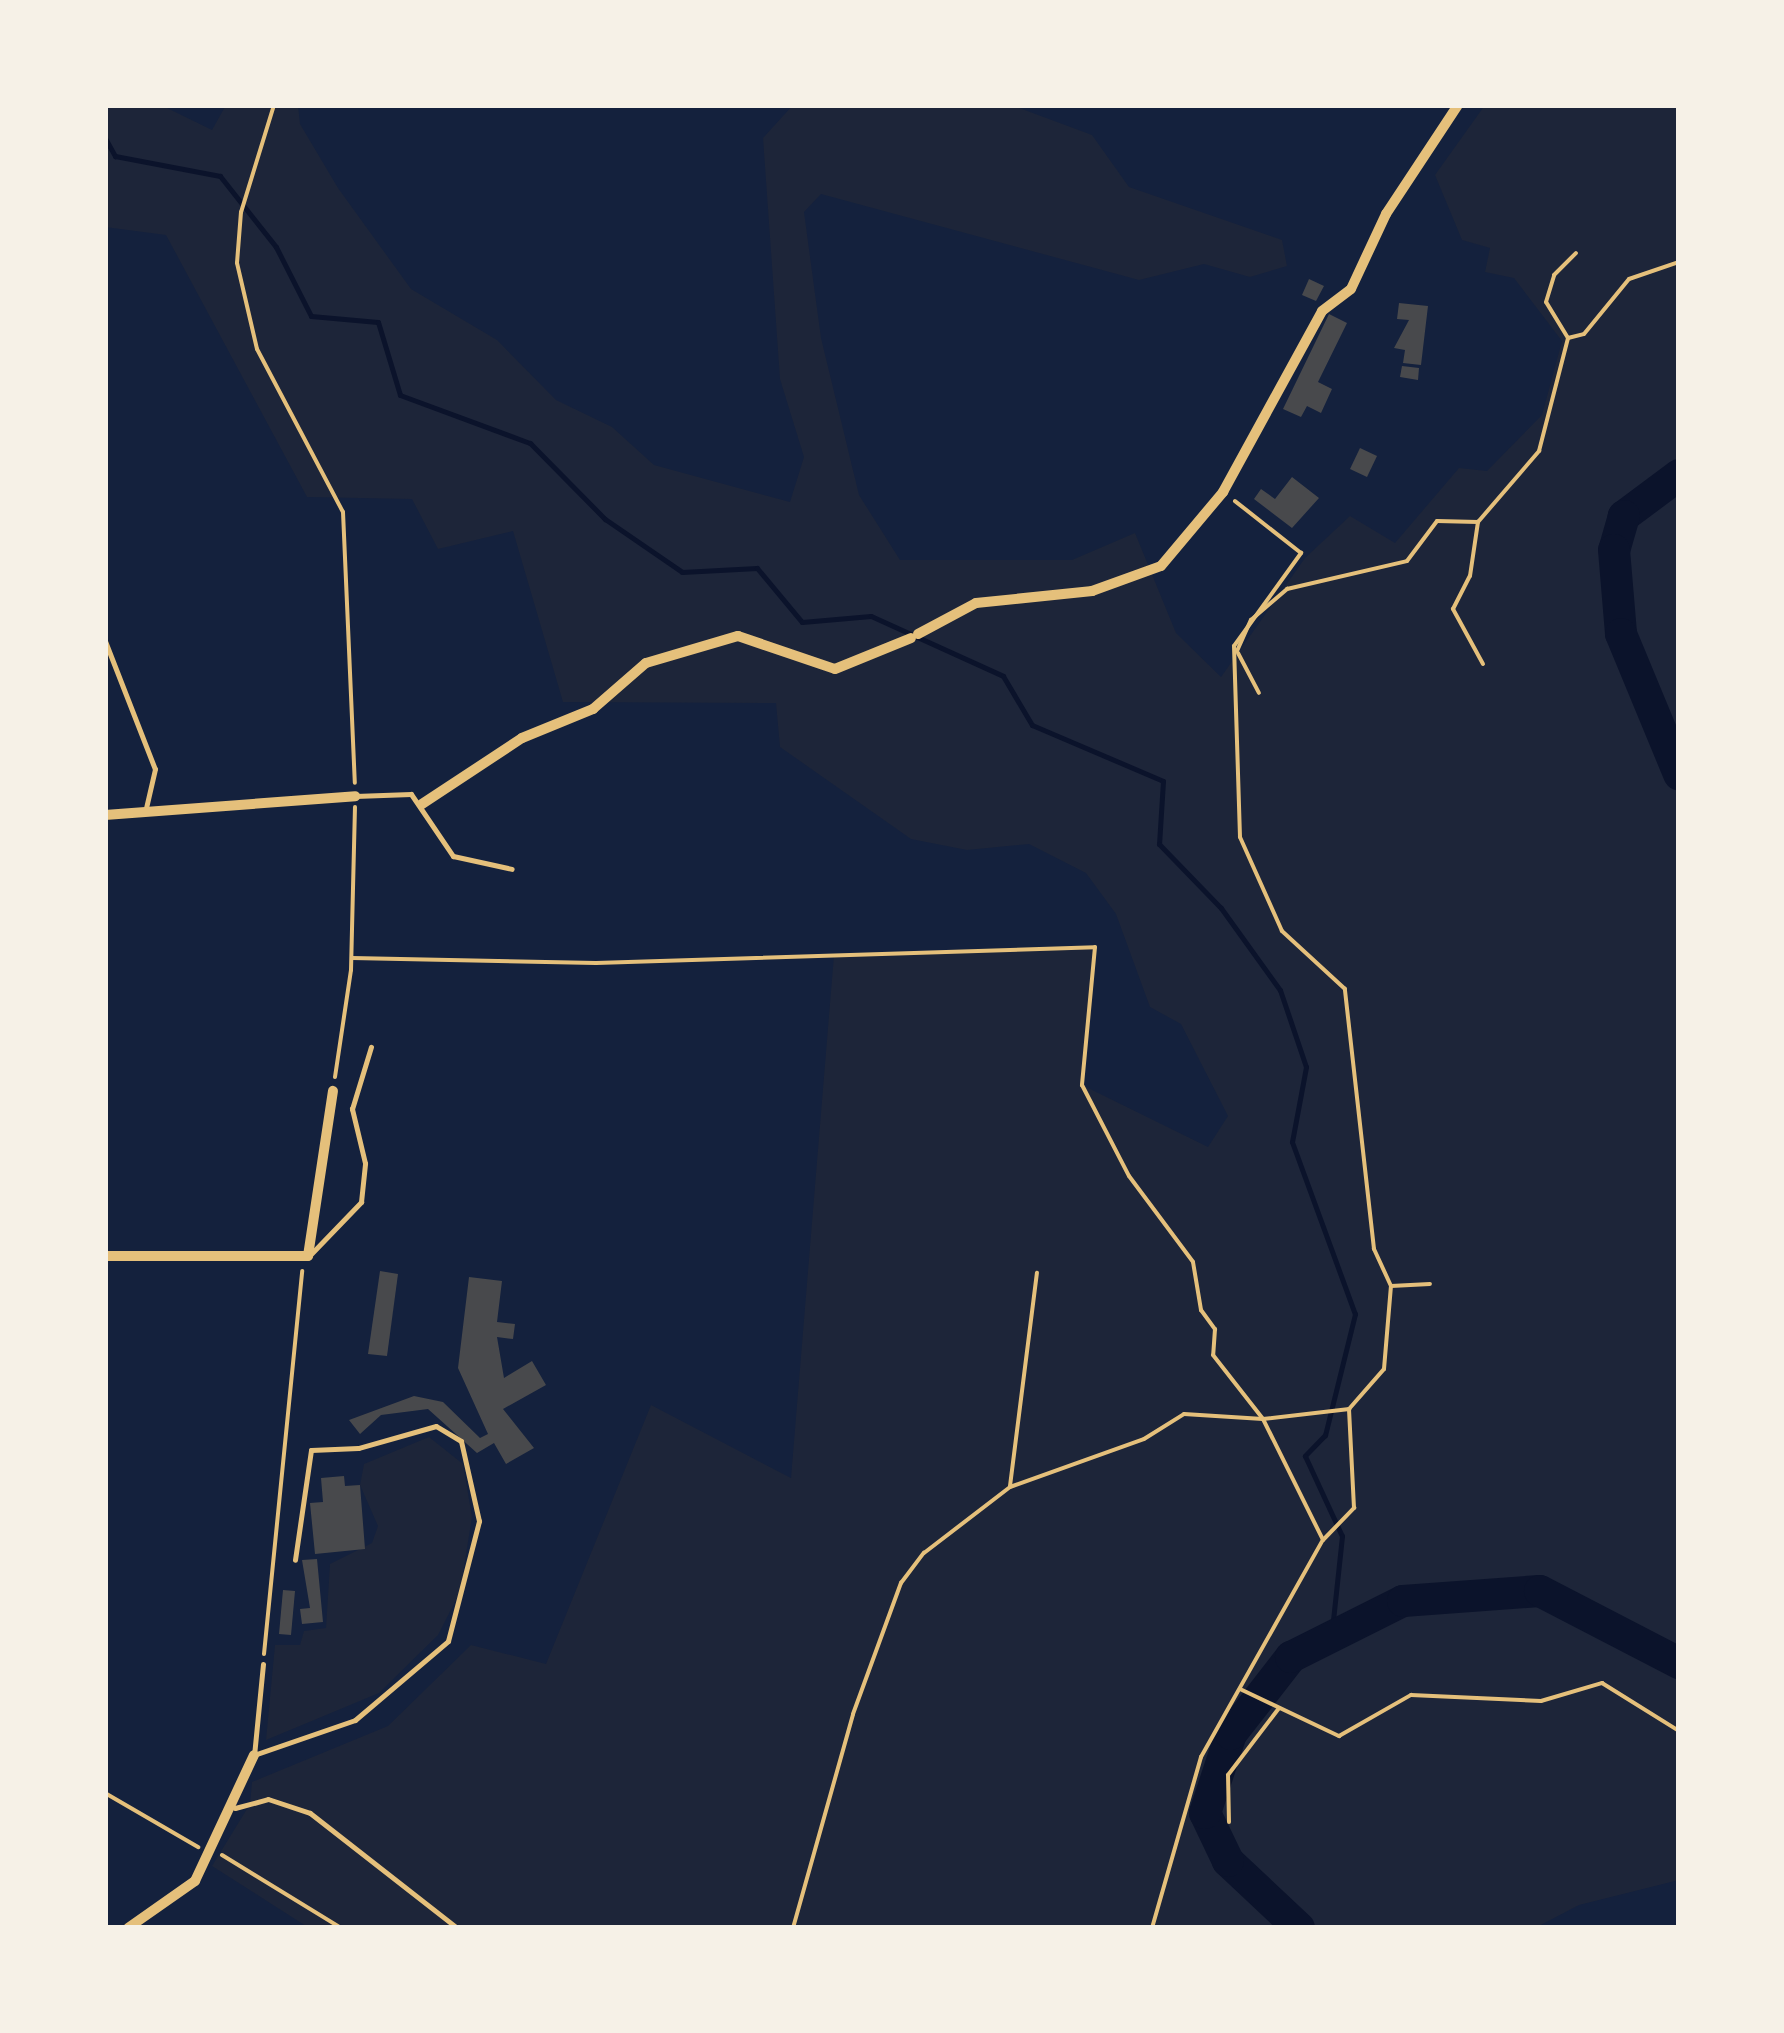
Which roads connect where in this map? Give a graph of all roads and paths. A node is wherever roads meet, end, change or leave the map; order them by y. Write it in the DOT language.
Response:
graph roads {
  1 [pos="274,105"];
  2 [pos="1458,105"];
  3 [pos="1576,253"];
  4 [pos="1679,262"];
  5 [pos="1568,338"];
  6 [pos="1223,492"];
  7 [pos="1478,522"];
  8 [pos="105,582"];
  9 [pos="105,614"];
  10 [pos="105,641"];
  11 [pos="1235,648"];
  12 [pos="1482,664"];
  13 [pos="1259,693"];
  14 [pos="355,796"];
  15 [pos="422,804"];
  16 [pos="146,807"];
  17 [pos="105,815"];
  18 [pos="512,869"];
  19 [pos="352,958"];
  20 [pos="372,1047"];
  21 [pos="332,1091"];
  22 [pos="105,1256"];
  23 [pos="306,1256"];
  24 [pos="1037,1272"];
  25 [pos="1430,1284"];
  26 [pos="1391,1286"];
  27 [pos="1349,1409"];
  28 [pos="1263,1420"];
  29 [pos="1010,1488"];
  30 [pos="1323,1540"];
  31 [pos="295,1560"];
  32 [pos="264,1664"];
  33 [pos="1240,1689"];
  34 [pos="1276,1706"];
  35 [pos="1679,1731"];
  36 [pos="254,1755"];
  37 [pos="105,1794"];
  38 [pos="236,1808"];
  39 [pos="1229,1822"];
  40 [pos="208,1849"];
  41 [pos="144,1917"];
  42 [pos="128,1928"];
  43 [pos="151,1928"];
  44 [pos="341,1928"];
  45 [pos="457,1928"];
  46 [pos="793,1928"];
  47 [pos="1152,1928"];
  1 -- 14 [label="path"];
  2 -- 6 [label="street"];
  3 -- 5 [label="path"];
  4 -- 5 [label="path"];
  5 -- 7 [label="path"];
  6 -- 11 [label="path"];
  6 -- 15 [label="street"];
  7 -- 11 [label="path"];
  7 -- 12 [label="path"];
  8 -- 9 [label="lane"];
  10 -- 16 [label="lane"];
  11 -- 13 [label="path"];
  11 -- 26 [label="path"];
  14 -- 15 [label="lane"];
  14 -- 16 [label="street"];
  14 -- 19 [label="path"];
  15 -- 18 [label="lane"];
  16 -- 17 [label="street"];
  19 -- 21 [label="path"];
  19 -- 28 [label="path"];
  20 -- 23 [label="lane"];
  21 -- 23 [label="street"];
  22 -- 23 [label="street"];
  23 -- 32 [label="path"];
  24 -- 29 [label="path"];
  25 -- 26 [label="path"];
  26 -- 27 [label="path"];
  27 -- 28 [label="path"];
  27 -- 30 [label="path"];
  28 -- 29 [label="path"];
  28 -- 30 [label="path"];
  29 -- 46 [label="path"];
  30 -- 33 [label="path"];
  31 -- 36 [label="lane"];
  32 -- 36 [label="lane"];
  33 -- 34 [label="path"];
  33 -- 47 [label="path"];
  34 -- 35 [label="path"];
  34 -- 39 [label="path"];
  36 -- 38 [label="street"];
  37 -- 40 [label="path"];
  38 -- 40 [label="street"];
  38 -- 45 [label="lane"];
  40 -- 41 [label="street"];
  40 -- 44 [label="path"];
  41 -- 42 [label="street"];
  41 -- 43 [label="street"];
}
